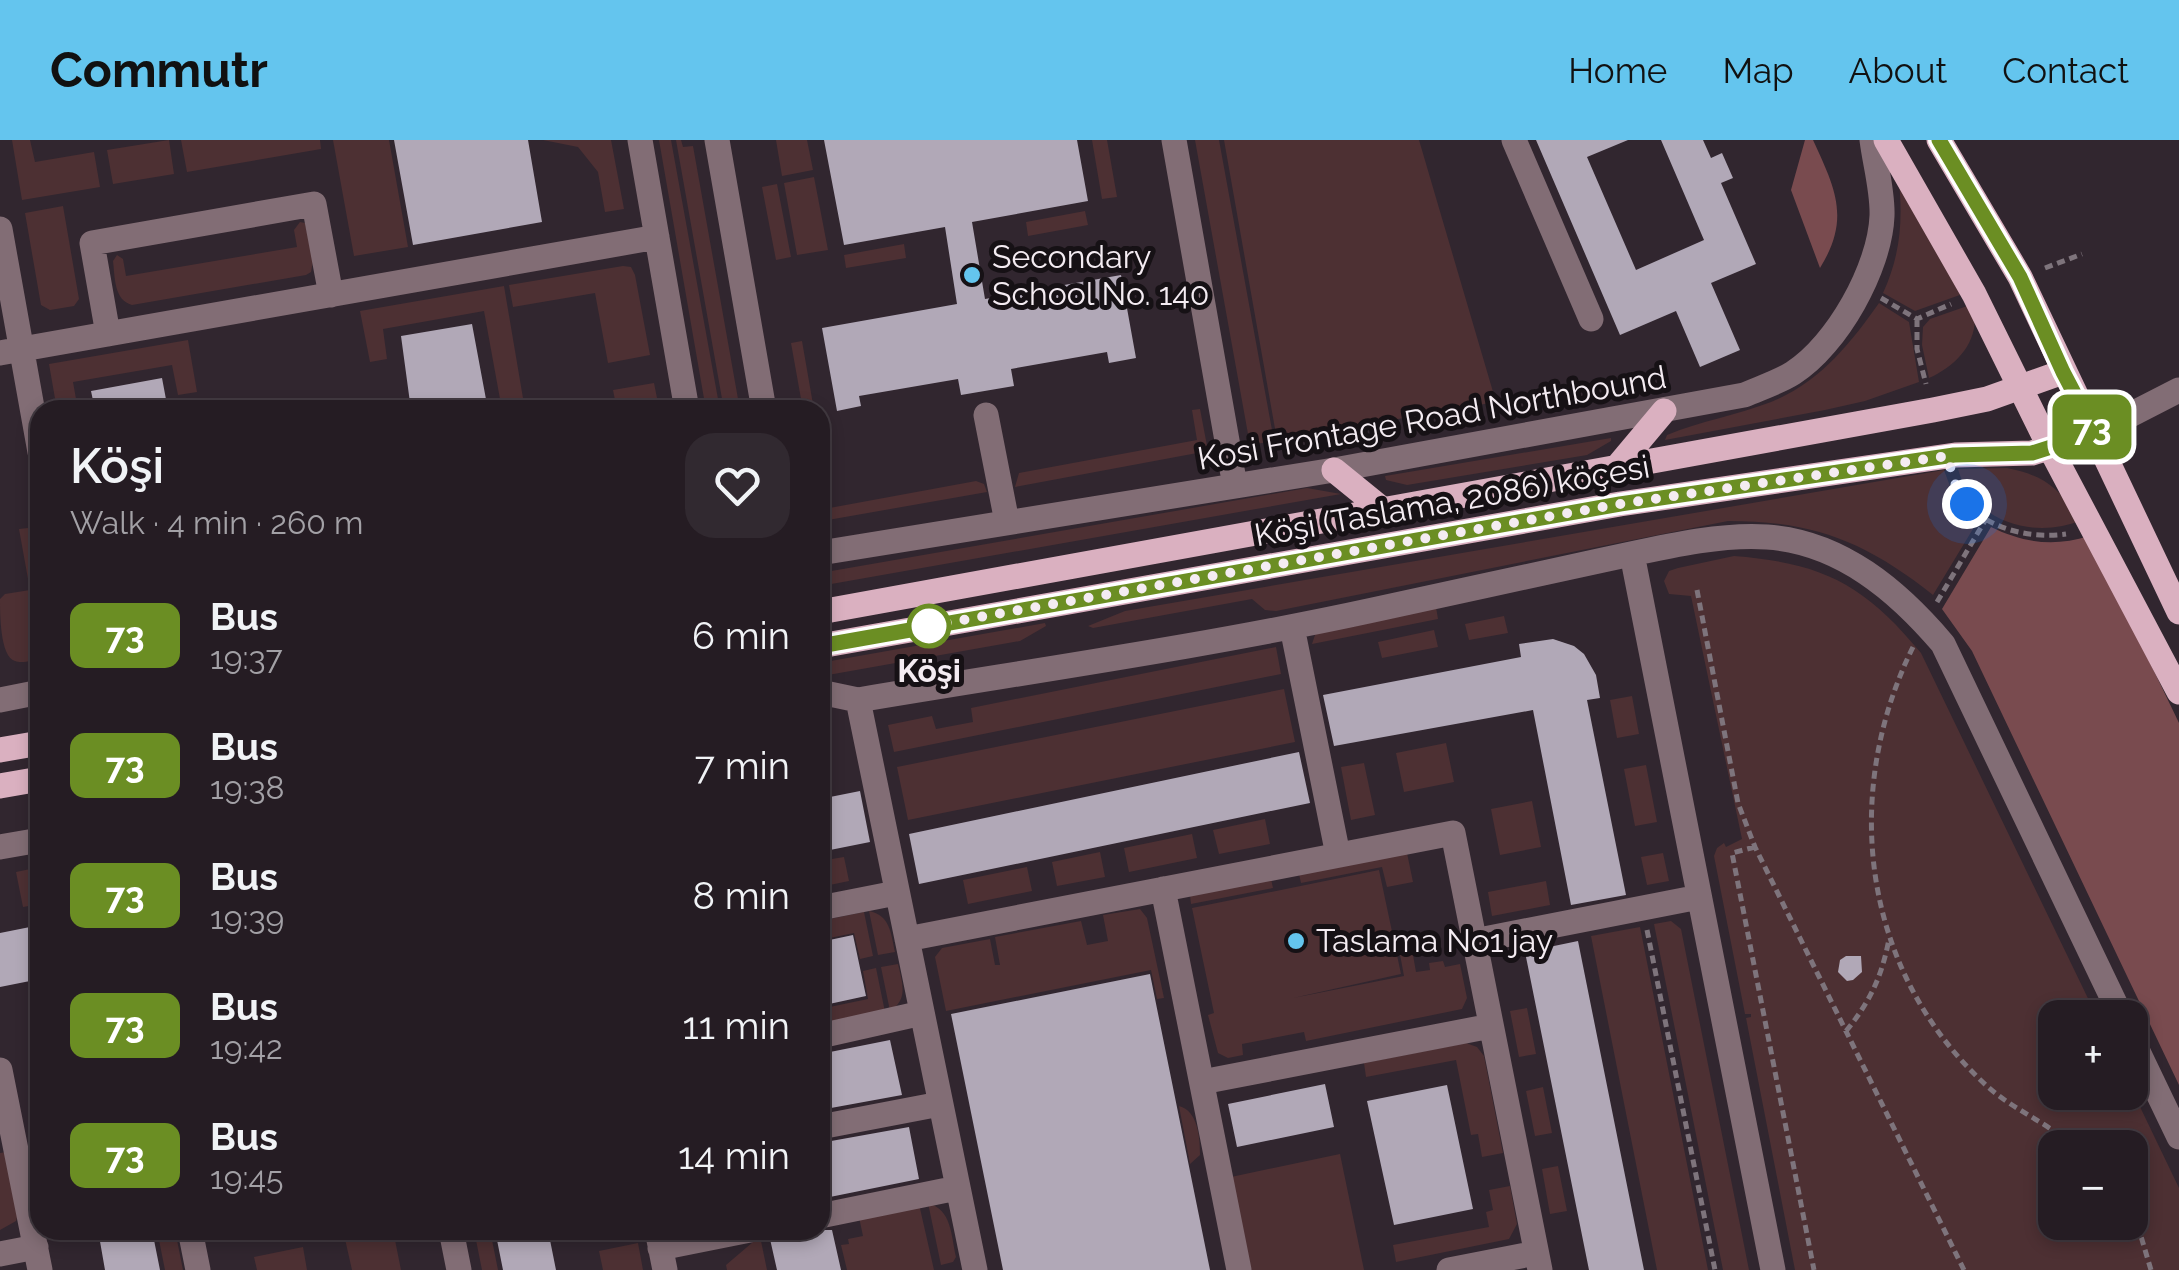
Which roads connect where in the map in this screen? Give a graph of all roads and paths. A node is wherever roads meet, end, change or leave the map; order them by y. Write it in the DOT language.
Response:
graph roads {
  1 [pos="640,140"];
  2 [pos="717,140"];
  3 [pos="1174,140"];
  4 [pos="1514,140"];
  5 [pos="1872,140"];
  6 [pos="1886,140"];
  7 [pos="1939,140"];
  8 [pos="0,229"];
  9 [pos="657,238"];
  10 [pos="331,295"];
  11 [pos="1590,319"];
  12 [pos="1916,319"];
  13 [pos="108,334"];
  14 [pos="11,351"];
  15 [pos="2063,372"];
  16 [pos="2022,386"];
  17 [pos="2177,397"];
  18 [pos="684,400"];
  19 [pos="762,400"];
  20 [pos="1933,410"];
  21 [pos="1664,411"];
  22 [pos="986,415"];
  23 [pos="30,417"];
  24 [pos="2095,433"];
  25 [pos="2050,448"];
  26 [pos="1947,456"];
  27 [pos="1617,467"];
  28 [pos="1334,470"];
  29 [pos="1235,486"];
  30 [pos="1382,509"];
  31 [pos="1986,519"];
  32 [pos="1007,522"];
  33 [pos="2093,527"];
  34 [pos="830,551"];
  35 [pos="1632,554"];
  36 [pos="1697,590"];
  37 [pos="830,610"];
  38 [pos="2179,612"];
  39 [pos="1925,623"];
  40 [pos="1292,628"];
  41 [pos="830,644"];
  42 [pos="2179,692"];
  43 [pos="30,694"];
  44 [pos="830,694"];
  45 [pos="0,700"];
  46 [pos="858,700"];
  47 [pos="30,745"];
  48 [pos="0,750"];
  49 [pos="30,781"];
  50 [pos="0,786"];
  51 [pos="30,842"];
  52 [pos="0,846"];
  53 [pos="1755,847"];
  54 [pos="1338,855"];
  55 [pos="1163,889"];
  56 [pos="896,893"];
  57 [pos="1699,897"];
  58 [pos="830,906"];
  59 [pos="1643,908"];
  60 [pos="1890,936"];
  61 [pos="907,939"];
  62 [pos="1474,941"];
  63 [pos="2113,1000"];
  64 [pos="922,1013"];
  65 [pos="1492,1026"];
  66 [pos="1846,1031"];
  67 [pos="830,1034"];
  68 [pos="0,1070"];
  69 [pos="2148,1072"];
  70 [pos="1202,1082"];
  71 [pos="940,1104"];
  72 [pos="830,1126"];
  73 [pos="2055,1130"];
  74 [pos="2179,1137"];
  75 [pos="958,1188"];
  76 [pos="830,1214"];
  77 [pos="30,1219"];
  78 [pos="192,1240"];
  79 [pos="453,1240"];
  80 [pos="703,1240"];
  81 [pos="2142,1240"];
  82 [pos="661,1249"];
  83 [pos="0,1254"];
  84 [pos="38,1259"];
  85 [pos="1538,1262"];
  86 [pos="198,1270"];
  87 [pos="459,1270"];
  88 [pos="975,1270"];
  89 [pos="1239,1270"];
  90 [pos="1449,1270"];
  91 [pos="1715,1270"];
  92 [pos="1773,1270"];
  93 [pos="1814,1270"];
  94 [pos="1964,1270"];
  95 [pos="2151,1270"];
  1 -- 9 [label="street"];
  2 -- 19 [label="street"];
  3 -- 29 [label="street"];
  4 -- 11 [label="street"];
  5 -- 21 [label="street, Kosi Frontage Road Northbound"];
  6 -- 16 [label="main road"];
  7 -- 15 [label="main road"];
  8 -- 14 [label="street"];
  9 -- 10 [label="street"];
  9 -- 18 [label="street"];
  10 -- 13 [label="street"];
  10 -- 13 [label="street"];
  12 -- 20 [label="path"];
  13 -- 14 [label="street"];
  14 -- 23 [label="street"];
  15 -- 16 [label="main road, Köşi (Taslama, 2086) köçesi"];
  15 -- 24 [label="main road"];
  16 -- 20 [label="main road, Köşi (Taslama, 2086) köçesi"];
  16 -- 25 [label="main road"];
  17 -- 24 [label="street"];
  20 -- 27 [label="main road, Köşi (Taslama, 2086) köçesi"];
  21 -- 27 [label="main road"];
  21 -- 28 [label="street, Kosi Frontage Road Northbound"];
  22 -- 32 [label="street"];
  24 -- 25 [label="main road, Köşi (Taslama, 2086) köçesi"];
  24 -- 38 [label="main road"];
  25 -- 26 [label="main road, Köşi (Taslama, 2086) köçesi"];
  25 -- 33 [label="main road"];
  26 -- 31 [label="path"];
  26 -- 41 [label="main road, Köşi (Taslama, 2086) köçesi"];
  27 -- 30 [label="main road, Köşi (Taslama, 2086) köçesi"];
  28 -- 29 [label="street, Kosi Frontage Road Northbound"];
  28 -- 30 [label="main road"];
  29 -- 32 [label="street, Kosi Frontage Road Northbound"];
  30 -- 37 [label="main road, Köşi (Taslama, 2086) köçesi"];
  31 -- 33 [label="path"];
  31 -- 39 [label="path"];
  32 -- 34 [label="street, Kosi Frontage Road Northbound"];
  33 -- 42 [label="main road"];
  35 -- 39 [label="street"];
  35 -- 40 [label="street"];
  35 -- 57 [label="street"];
  36 -- 53 [label="path"];
  39 -- 60 [label="path"];
  39 -- 63 [label="street"];
  40 -- 46 [label="street"];
  40 -- 54 [label="street"];
  43 -- 45 [label="street"];
  44 -- 46 [label="street"];
  46 -- 56 [label="street"];
  47 -- 48 [label="main road"];
  49 -- 50 [label="main road"];
  51 -- 52 [label="street"];
  53 -- 66 [label="path"];
  53 -- 93 [label="path"];
  54 -- 55 [label="street"];
  54 -- 62 [label="street"];
  55 -- 61 [label="street"];
  55 -- 70 [label="street"];
  56 -- 58 [label="street"];
  56 -- 61 [label="street"];
  57 -- 59 [label="street"];
  57 -- 92 [label="street"];
  59 -- 62 [label="street"];
  59 -- 91 [label="path"];
  60 -- 66 [label="path"];
  60 -- 73 [label="path"];
  61 -- 64 [label="street"];
  62 -- 65 [label="street"];
  64 -- 67 [label="street"];
  64 -- 71 [label="street"];
  65 -- 70 [label="street"];
  65 -- 85 [label="street"];
  66 -- 94 [label="path"];
  68 -- 77 [label="street"];
  69 -- 74 [label="street"];
  70 -- 89 [label="street"];
  71 -- 72 [label="street"];
  71 -- 75 [label="street"];
  75 -- 76 [label="street"];
  75 -- 88 [label="street"];
  78 -- 86 [label="street"];
  79 -- 87 [label="street"];
  80 -- 82 [label="street"];
  81 -- 95 [label="path"];
  83 -- 84 [label="street"];
  85 -- 90 [label="street"];
}
